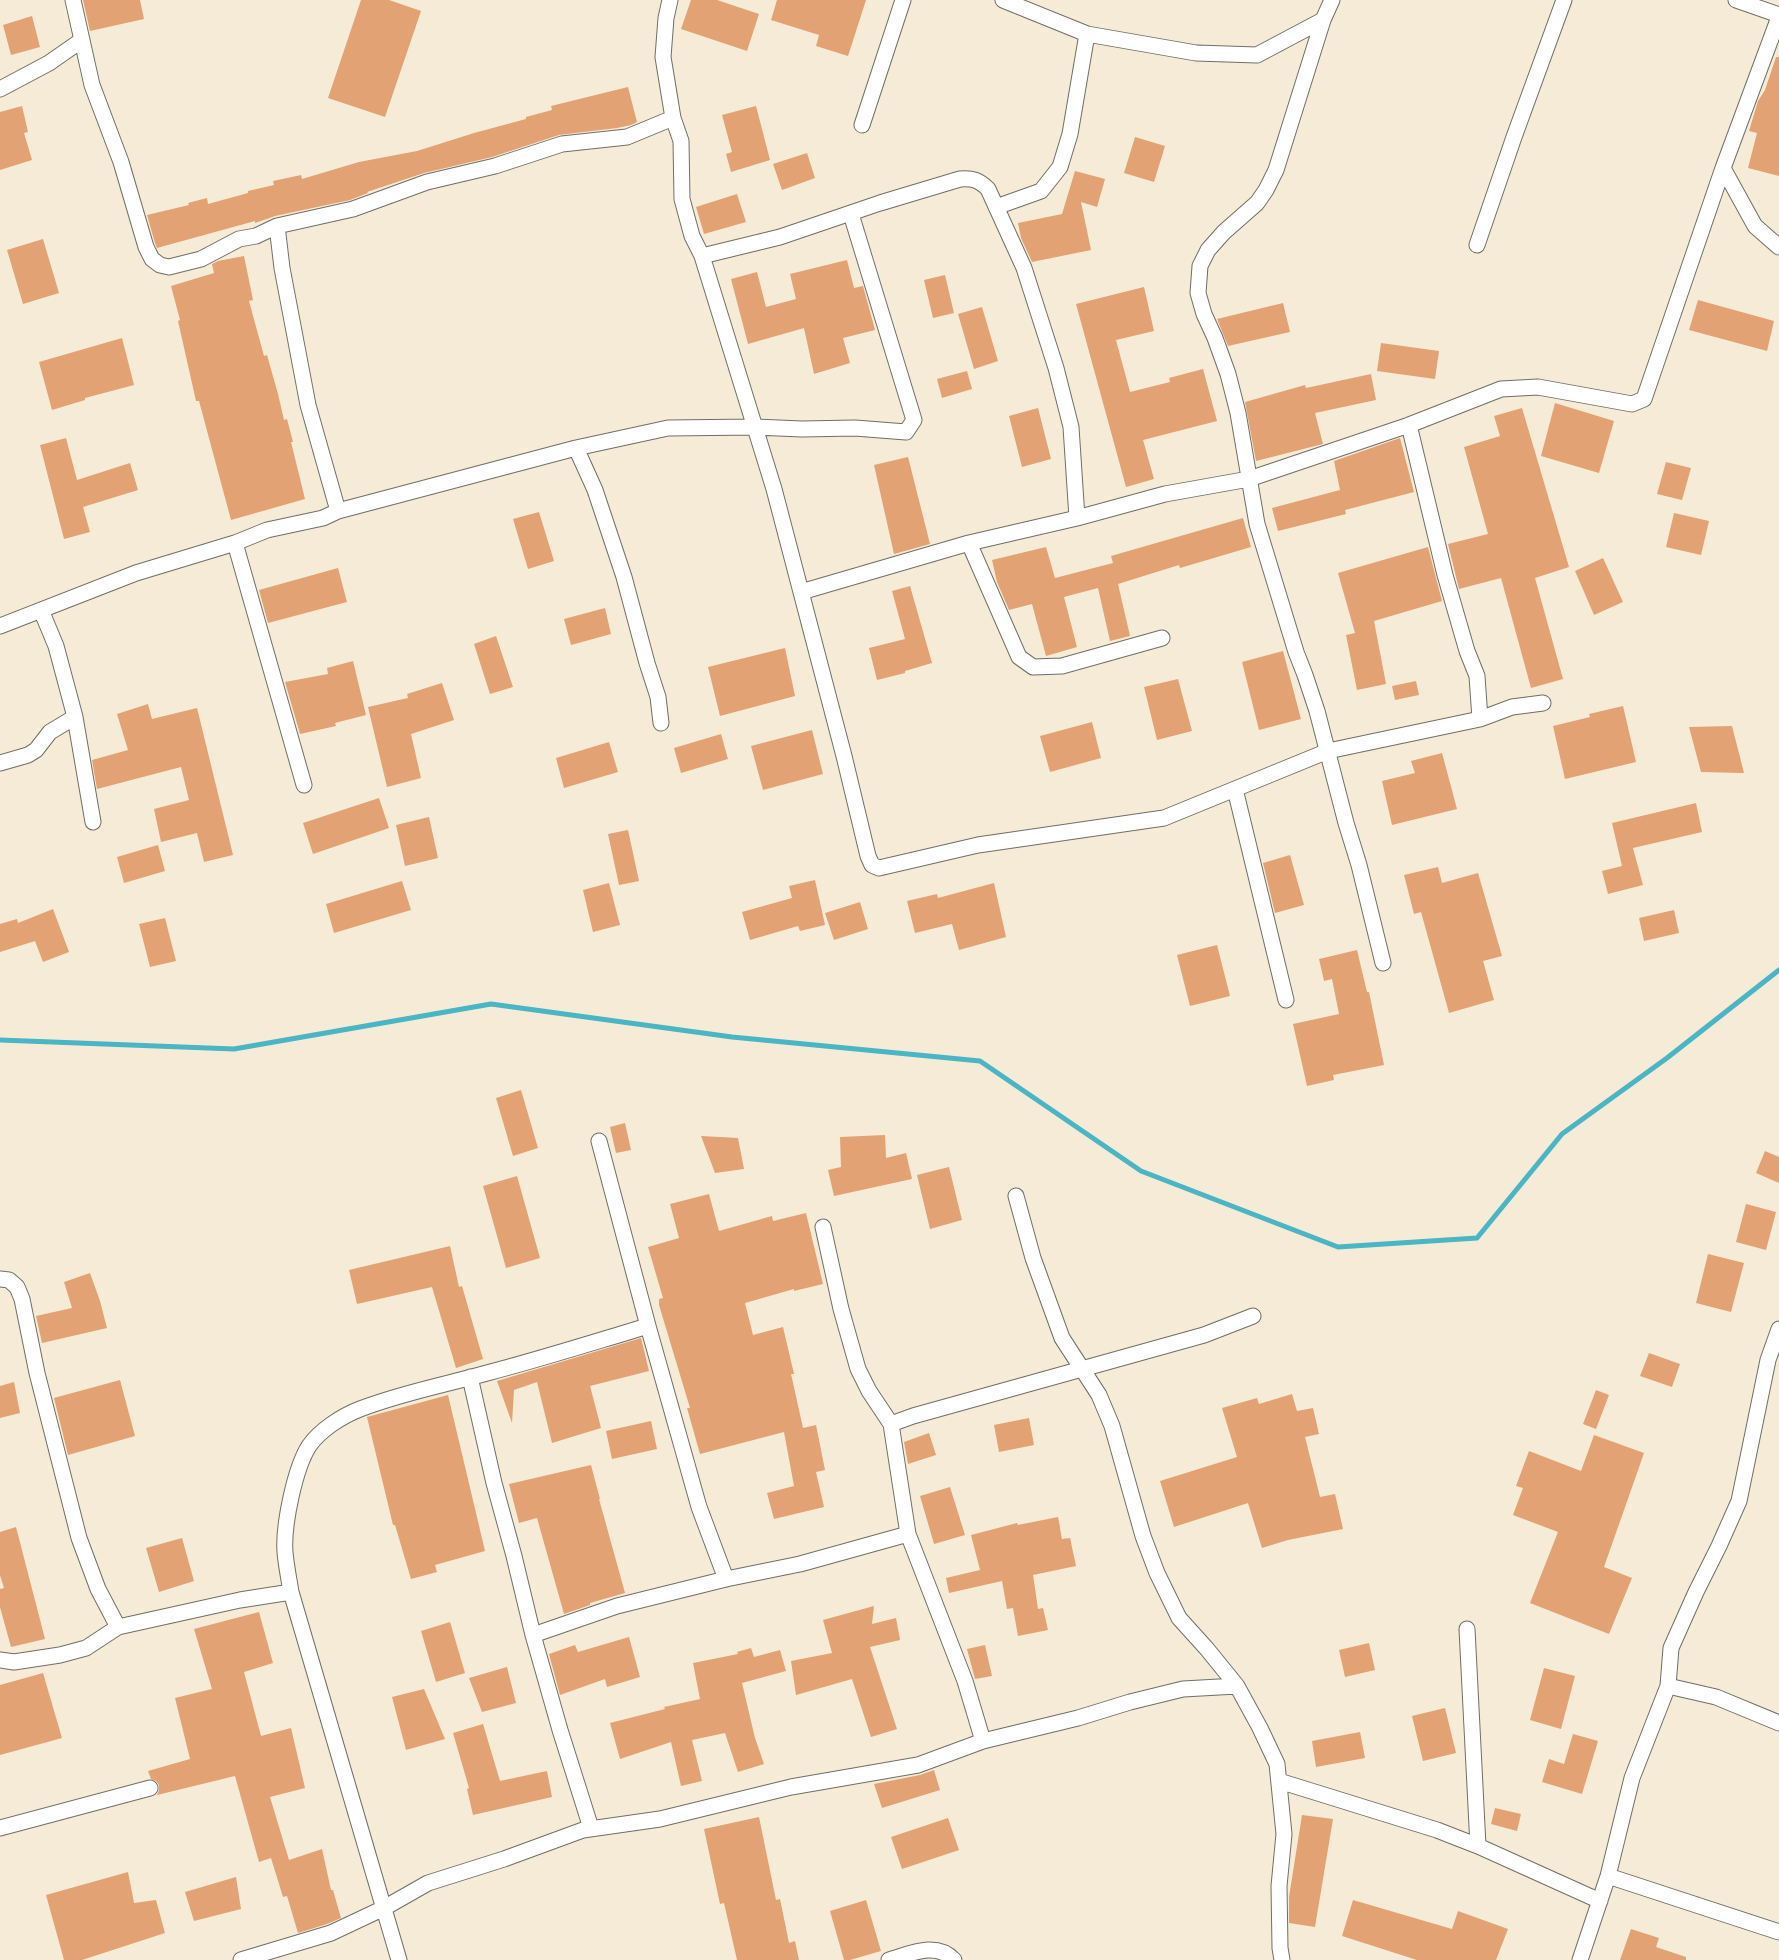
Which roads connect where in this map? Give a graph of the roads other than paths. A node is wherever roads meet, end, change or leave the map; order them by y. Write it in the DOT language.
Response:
graph roads {
  1 [pos="73,0"];
  2 [pos="670,0"];
  3 [pos="903,0"];
  4 [pos="1003,0"];
  5 [pos="1332,0"];
  6 [pos="1564,0"];
  7 [pos="1736,0"];
  8 [pos="1779,16"];
  9 [pos="1323,20"];
  10 [pos="1088,34"];
  11 [pos="82,40"];
  12 [pos="0,89"];
  13 [pos="673,118"];
  14 [pos="862,125"];
  15 [pos="1723,168"];
  16 [pos="996,207"];
  17 [pos="851,214"];
  18 [pos="277,226"];
  19 [pos="1477,245"];
  20 [pos="1779,247"];
  21 [pos="702,256"];
  22 [pos="1409,425"];
  23 [pos="755,427"];
  24 [pos="576,448"];
  25 [pos="1249,479"];
  26 [pos="338,511"];
  27 [pos="1077,519"];
  28 [pos="235,543"];
  29 [pos="969,543"];
  30 [pos="801,592"];
  31 [pos="42,610"];
  32 [pos="0,620"];
  33 [pos="0,626"];
  34 [pos="1162,638"];
  35 [pos="1543,703"];
  36 [pos="75,717"];
  37 [pos="1480,719"];
  38 [pos="661,723"];
  39 [pos="1328,751"];
  40 [pos="0,763"];
  41 [pos="304,784"];
  42 [pos="1235,789"];
  43 [pos="93,822"];
  44 [pos="1383,963"];
  45 [pos="1286,1000"];
  46 [pos="599,1141"];
  47 [pos="1016,1196"];
  48 [pos="823,1227"];
  49 [pos="0,1278"];
  50 [pos="1253,1316"];
  51 [pos="648,1326"];
  52 [pos="1779,1329"];
  53 [pos="1081,1368"];
  54 [pos="471,1377"];
  55 [pos="891,1424"];
  56 [pos="908,1534"];
  57 [pos="726,1579"];
  58 [pos="291,1592"];
  59 [pos="118,1628"];
  60 [pos="1467,1629"];
  61 [pos="533,1635"];
  62 [pos="0,1660"];
  63 [pos="1237,1686"];
  64 [pos="1668,1686"];
  65 [pos="1779,1723"];
  66 [pos="983,1741"];
  67 [pos="1279,1781"];
  68 [pos="150,1788"];
  69 [pos="0,1828"];
  70 [pos="591,1828"];
  71 [pos="1478,1846"];
  72 [pos="1608,1876"];
  73 [pos="1600,1901"];
  74 [pos="384,1908"];
  75 [pos="1779,1932"];
  76 [pos="241,1960"];
  77 [pos="399,1960"];
  78 [pos="889,1960"];
  79 [pos="954,1960"];
  80 [pos="1282,1960"];
  81 [pos="1580,1960"];
  1 -- 11 [label="street"];
  2 -- 13 [label="street"];
  3 -- 14 [label="street"];
  4 -- 10 [label="street"];
  5 -- 9 [label="street"];
  6 -- 19 [label="street"];
  7 -- 8 [label="street"];
  8 -- 15 [label="street"];
  9 -- 10 [label="street"];
  9 -- 25 [label="street"];
  10 -- 16 [label="street"];
  11 -- 12 [label="street"];
  11 -- 18 [label="street"];
  13 -- 18 [label="street"];
  13 -- 21 [label="street"];
  15 -- 20 [label="street"];
  15 -- 22 [label="street"];
  16 -- 17 [label="street"];
  16 -- 27 [label="street"];
  17 -- 21 [label="street"];
  17 -- 23 [label="street"];
  18 -- 26 [label="street"];
  21 -- 23 [label="street"];
  22 -- 25 [label="street"];
  22 -- 37 [label="street"];
  23 -- 24 [label="street"];
  23 -- 30 [label="street"];
  24 -- 26 [label="street"];
  24 -- 38 [label="street"];
  25 -- 27 [label="street"];
  25 -- 39 [label="street"];
  26 -- 28 [label="street"];
  27 -- 29 [label="street"];
  28 -- 31 [label="street"];
  28 -- 41 [label="street"];
  29 -- 30 [label="street"];
  29 -- 34 [label="street"];
  30 -- 42 [label="street"];
  31 -- 33 [label="street"];
  31 -- 36 [label="street"];
  32 -- 33 [label="street"];
  35 -- 37 [label="street"];
  36 -- 40 [label="street"];
  36 -- 43 [label="street"];
  37 -- 39 [label="street"];
  39 -- 42 [label="street"];
  39 -- 44 [label="street"];
  42 -- 45 [label="street"];
  46 -- 51 [label="street"];
  47 -- 53 [label="street"];
  48 -- 55 [label="street"];
  49 -- 59 [label="street"];
  50 -- 53 [label="street"];
  51 -- 54 [label="street"];
  51 -- 57 [label="street"];
  52 -- 64 [label="street"];
  53 -- 55 [label="street"];
  53 -- 63 [label="street"];
  54 -- 58 [label="street"];
  54 -- 61 [label="street"];
  55 -- 56 [label="street"];
  56 -- 57 [label="street"];
  56 -- 66 [label="street"];
  57 -- 61 [label="street"];
  58 -- 59 [label="street"];
  58 -- 74 [label="street"];
  59 -- 62 [label="street"];
  60 -- 71 [label="street"];
  61 -- 70 [label="street"];
  63 -- 66 [label="street"];
  63 -- 67 [label="street"];
  64 -- 65 [label="street"];
  64 -- 72 [label="street"];
  66 -- 70 [label="street"];
  67 -- 71 [label="street"];
  67 -- 80 [label="street"];
  68 -- 69 [label="street"];
  70 -- 74 [label="street"];
  71 -- 73 [label="street"];
  72 -- 73 [label="street"];
  72 -- 75 [label="street"];
  73 -- 81 [label="street"];
  74 -- 76 [label="street"];
  74 -- 77 [label="street"];
  78 -- 79 [label="street"];
}
